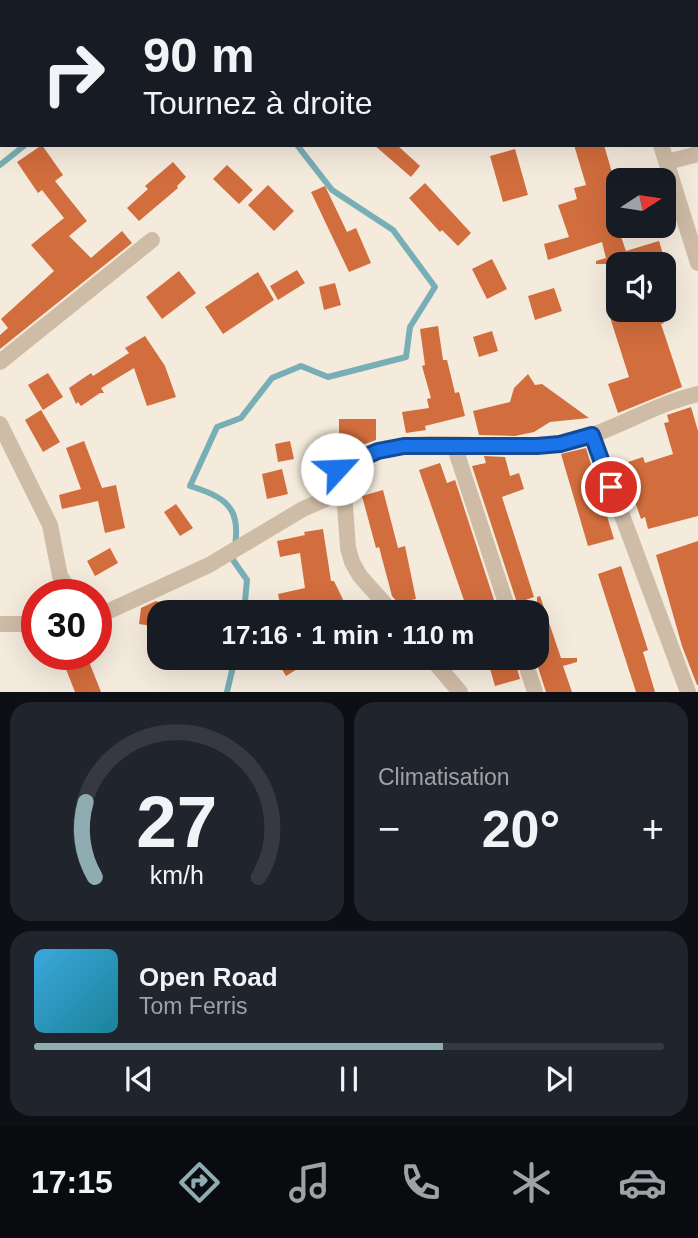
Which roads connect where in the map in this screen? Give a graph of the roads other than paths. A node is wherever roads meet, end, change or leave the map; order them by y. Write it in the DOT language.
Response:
graph roads {
  1 [pos="662,147"];
  2 [pos="695,156"];
  3 [pos="667,162"];
  4 [pos="152,240"];
  5 [pos="698,262"];
  6 [pos="0,362"];
  7 [pos="698,394"];
  8 [pos="0,425"];
  9 [pos="592,435"];
  10 [pos="454,445"];
  11 [pos="344,491"];
  12 [pos="62,579"];
  13 [pos="381,600"];
  14 [pos="505,600"];
  15 [pos="112,611"];
  16 [pos="0,624"];
  17 [pos="21,624"];
  18 [pos="441,670"];
  19 [pos="528,670"];
  20 [pos="460,692"];
  21 [pos="535,692"];
  22 [pos="688,692"];
  1 -- 3 [label="street"];
  2 -- 3 [label="street"];
  3 -- 5 [label="street"];
  4 -- 6 [label="street"];
  7 -- 9 [label="street"];
  8 -- 12 [label="street"];
  9 -- 10 [label="street"];
  9 -- 22 [label="street"];
  10 -- 11 [label="street"];
  10 -- 14 [label="street"];
  11 -- 13 [label="street"];
  11 -- 15 [label="street"];
  16 -- 17 [label="street"];
  18 -- 20 [label="street"];
  19 -- 21 [label="street"];
}
